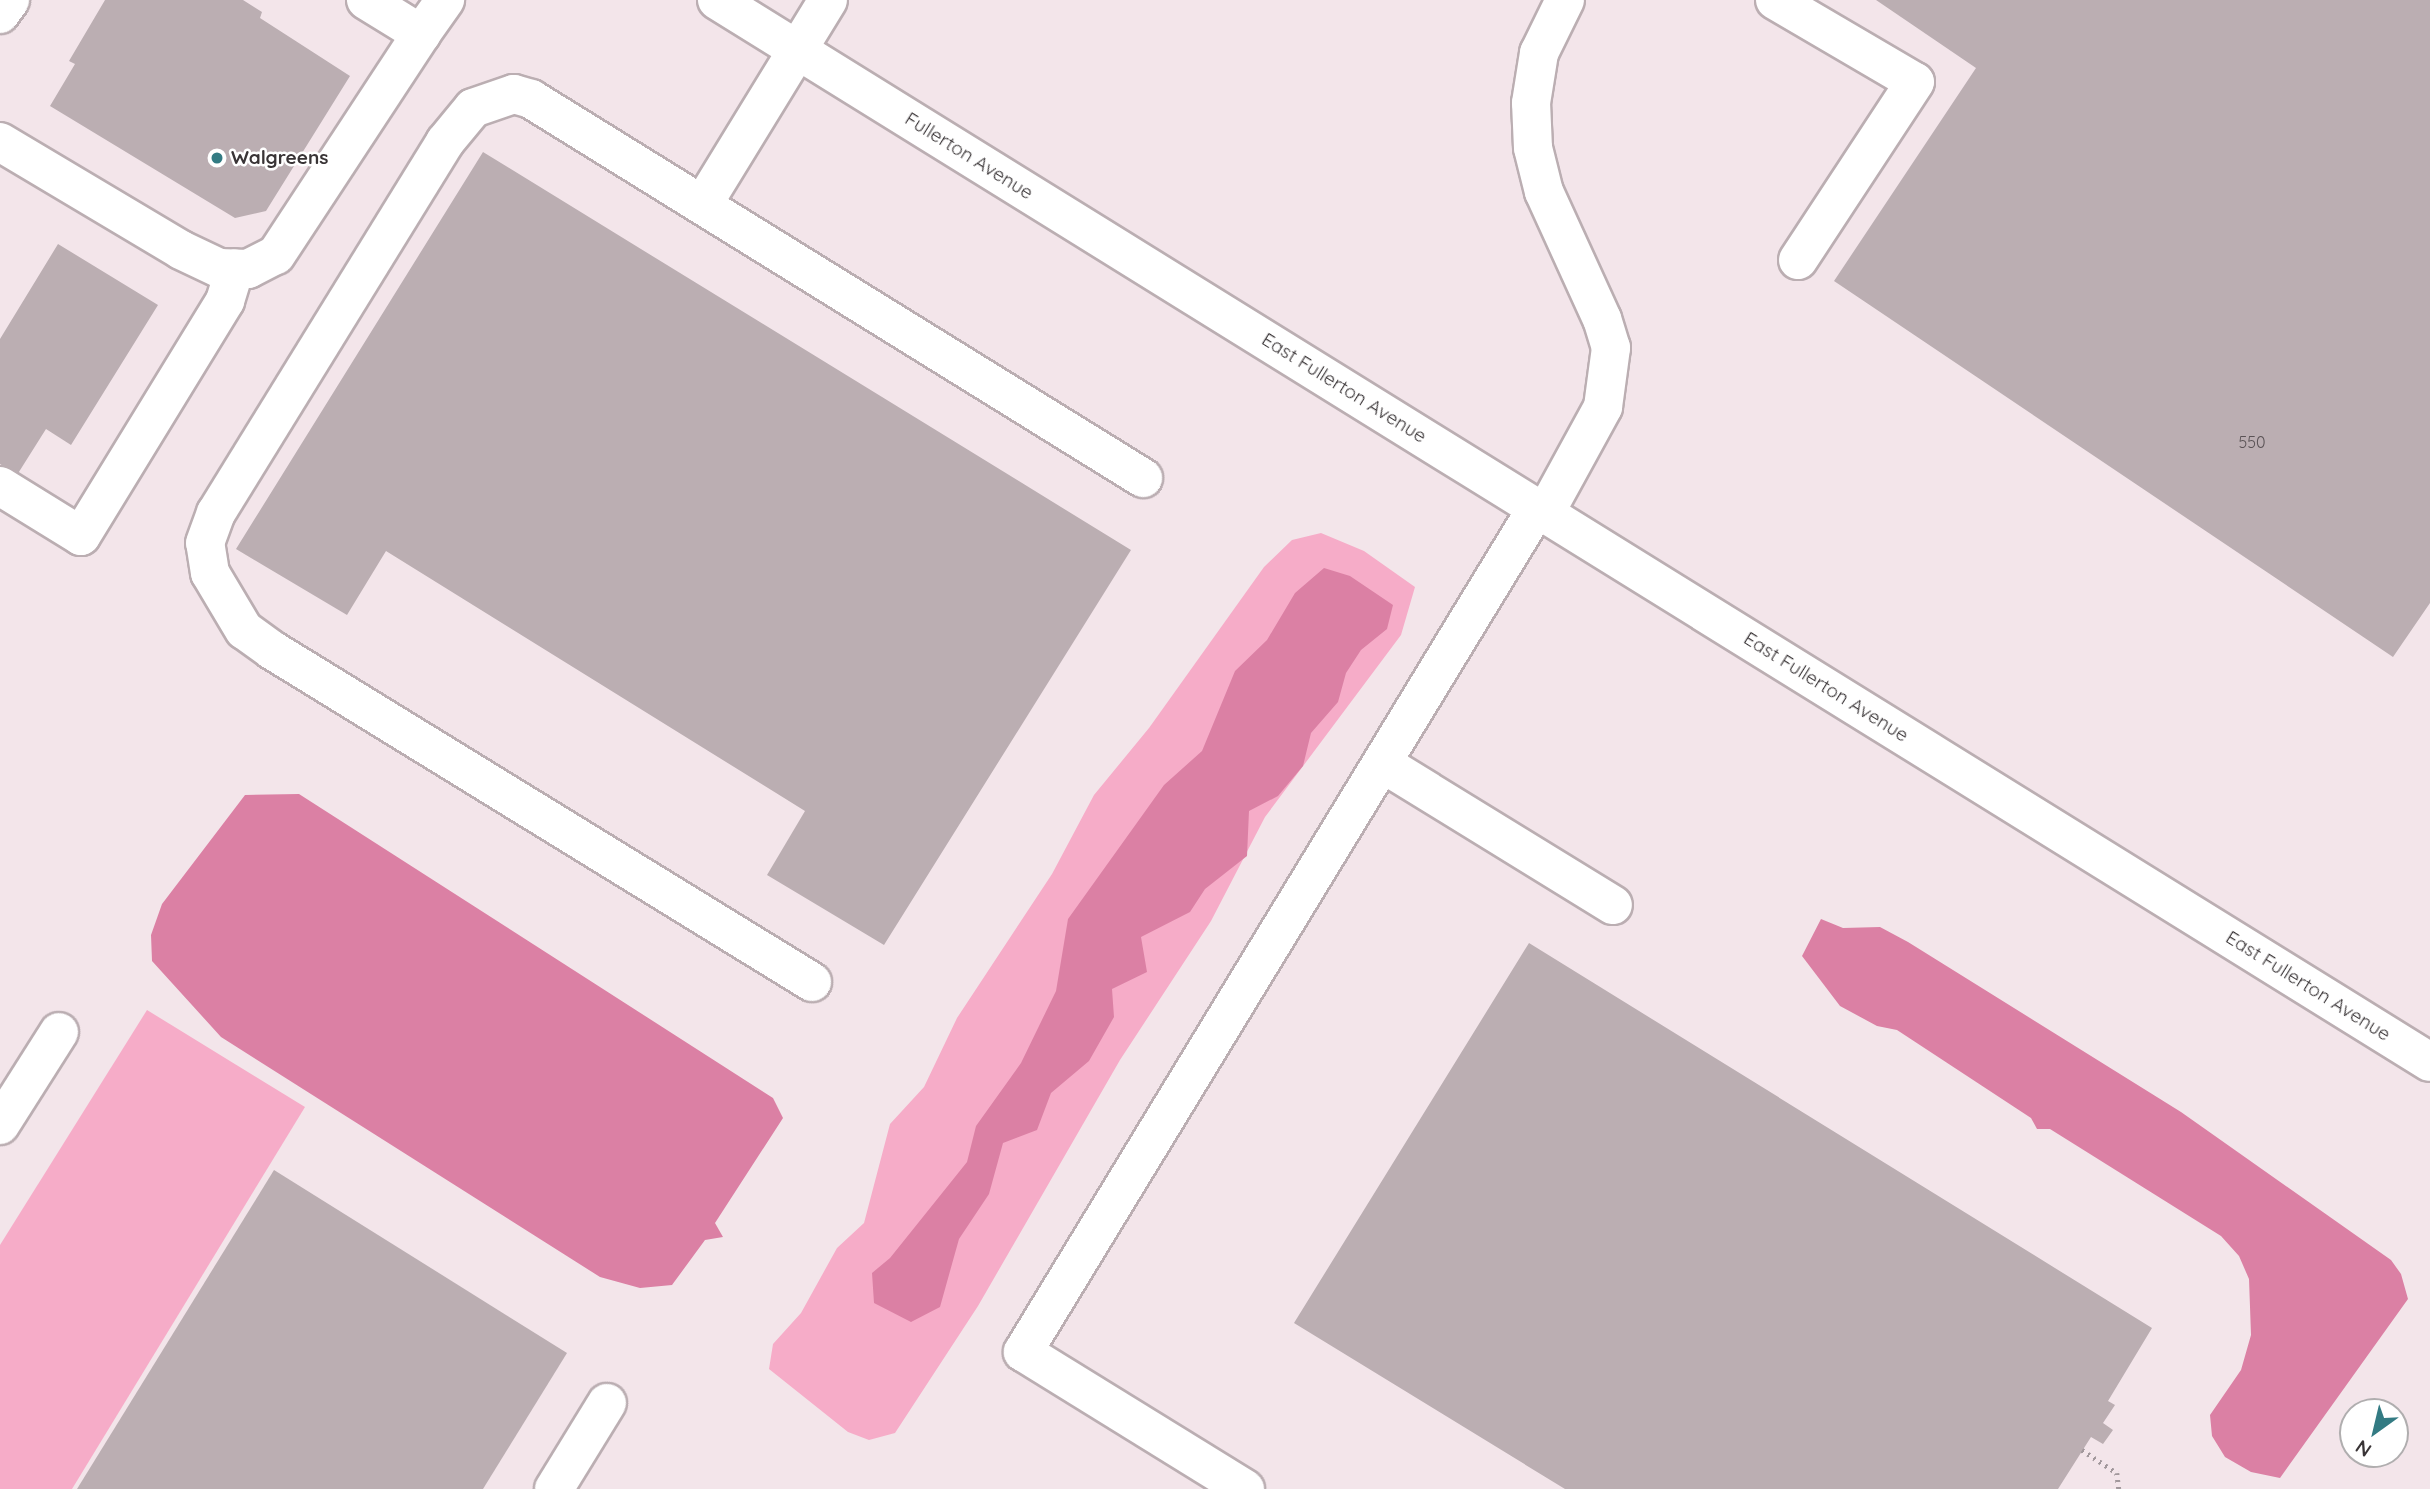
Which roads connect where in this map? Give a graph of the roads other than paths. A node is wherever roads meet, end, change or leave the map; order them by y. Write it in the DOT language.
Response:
graph roads {
  1 [pos="10,0"];
  2 [pos="366,0"];
  3 [pos="444,0"];
  4 [pos="717,0"];
  5 [pos="828,0"];
  6 [pos="1565,0"];
  7 [pos="1776,0"];
  8 [pos="0,14"];
  9 [pos="421,34"];
  10 [pos="797,50"];
  11 [pos="6,158"];
  12 [pos="704,204"];
  13 [pos="1798,260"];
  14 [pos="235,269"];
  15 [pos="1222,312"];
  16 [pos="1143,478"];
  17 [pos="0,486"];
  18 [pos="1541,510"];
  19 [pos="1382,763"];
  20 [pos="1613,905"];
  21 [pos="812,982"];
  22 [pos="59,1032"];
  23 [pos="2430,1062"];
  24 [pos="0,1125"];
  25 [pos="607,1403"];
  26 [pos="554,1489"];
  27 [pos="1245,1489"];
  1 -- 8 [label="street"];
  2 -- 9 [label="street"];
  3 -- 9 [label="street"];
  4 -- 10 [label="street, Fullerton Avenue"];
  5 -- 10 [label="street"];
  6 -- 18 [label="street"];
  7 -- 13 [label="street"];
  9 -- 14 [label="street"];
  10 -- 12 [label="street"];
  10 -- 15 [label="street, Fullerton Avenue"];
  11 -- 14 [label="street"];
  12 -- 16 [label="street"];
  12 -- 21 [label="street"];
  14 -- 17 [label="street"];
  15 -- 18 [label="street, East Fullerton Avenue"];
  18 -- 19 [label="street"];
  18 -- 23 [label="street, East Fullerton Avenue"];
  19 -- 20 [label="street"];
  19 -- 27 [label="street"];
  22 -- 24 [label="street"];
  25 -- 26 [label="street"];
}
